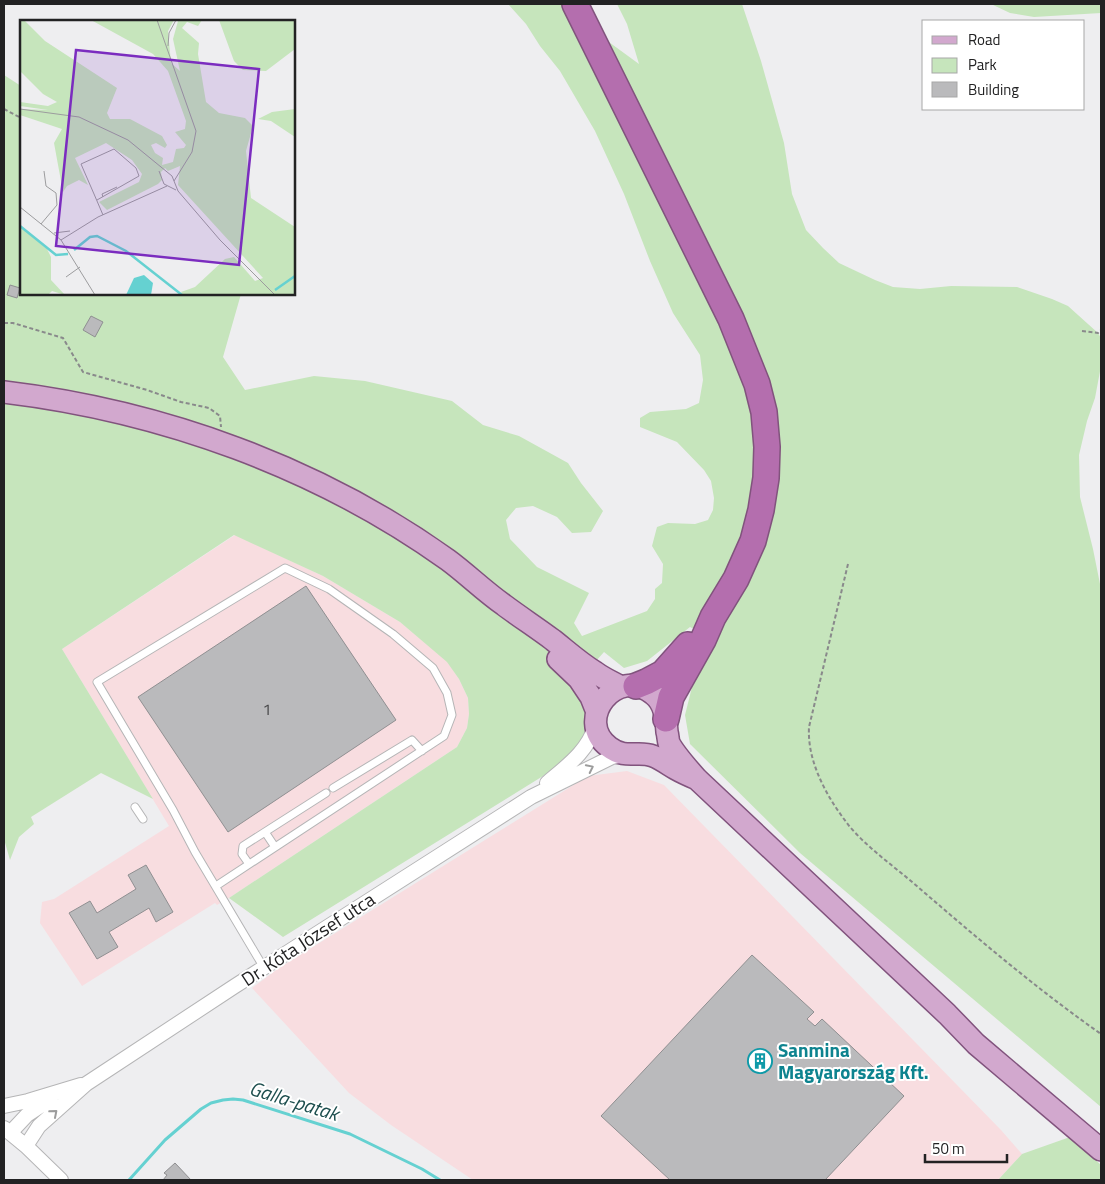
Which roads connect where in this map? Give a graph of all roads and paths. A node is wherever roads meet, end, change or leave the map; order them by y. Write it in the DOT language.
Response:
graph roads {
  1 [pos="575,4"];
  2 [pos="4,109"];
  3 [pos="20,117"];
  4 [pos="4,323"];
  5 [pos="1101,330"];
  6 [pos="1082,331"];
  7 [pos="4,392"];
  8 [pos="216,441"];
  9 [pos="848,564"];
  10 [pos="503,605"];
  11 [pos="713,617"];
  12 [pos="629,686"];
  13 [pos="597,719"];
  14 [pos="666,719"];
  15 [pos="422,751"];
  16 [pos="632,754"];
  17 [pos="697,779"];
  18 [pos="333,788"];
  19 [pos="326,793"];
  20 [pos="531,797"];
  21 [pos="135,807"];
  22 [pos="143,820"];
  23 [pos="265,832"];
  24 [pos="275,847"];
  25 [pos="249,864"];
  26 [pos="216,886"];
  27 [pos="264,968"];
  28 [pos="1101,1034"];
  29 [pos="86,1084"];
  30 [pos="62,1092"];
  31 [pos="4,1106"];
  32 [pos="7,1130"];
  33 [pos="26,1146"];
  34 [pos="1101,1150"];
  35 [pos="61,1180"];
  1 -- 11 [label="highway"];
  2 -- 3 [label="path"];
  4 -- 8 [label="path"];
  5 -- 6 [label="path"];
  7 -- 8 [label="main road"];
  8 -- 10 [label="main road"];
  9 -- 28 [label="path"];
  10 -- 12 [label="main road"];
  10 -- 13 [label="main road"];
  11 -- 12 [label="highway"];
  11 -- 14 [label="highway"];
  12 -- 13 [label="main road"];
  12 -- 14 [label="main road"];
  13 -- 16 [label="main road"];
  13 -- 20 [label="street"];
  14 -- 16 [label="main road"];
  14 -- 17 [label="main road"];
  15 -- 18 [label="lane"];
  15 -- 24 [label="lane"];
  15 -- 26 [label="lane"];
  16 -- 17 [label="main road"];
  20 -- 16 [label="street, one-way"];
  17 -- 34 [label="main road"];
  19 -- 23 [label="lane"];
  20 -- 27 [label="street, Dr. Kóta József utca"];
  21 -- 22 [label="lane"];
  23 -- 24 [label="lane"];
  23 -- 25 [label="lane"];
  24 -- 25 [label="lane"];
  25 -- 26 [label="lane"];
  26 -- 27 [label="lane"];
  27 -- 29 [label="street, Dr. Kóta József utca"];
  29 -- 30 [label="street, Dr. Kóta József utca"];
  33 -- 29 [label="street, Dr. Kóta József utca, one-way"];
  30 -- 31 [label="street, Dr. Kóta József utca"];
  30 -- 32 [label="street, Dr. Kóta József utca"];
  32 -- 33 [label="street"];
  33 -- 35 [label="street"];
}
